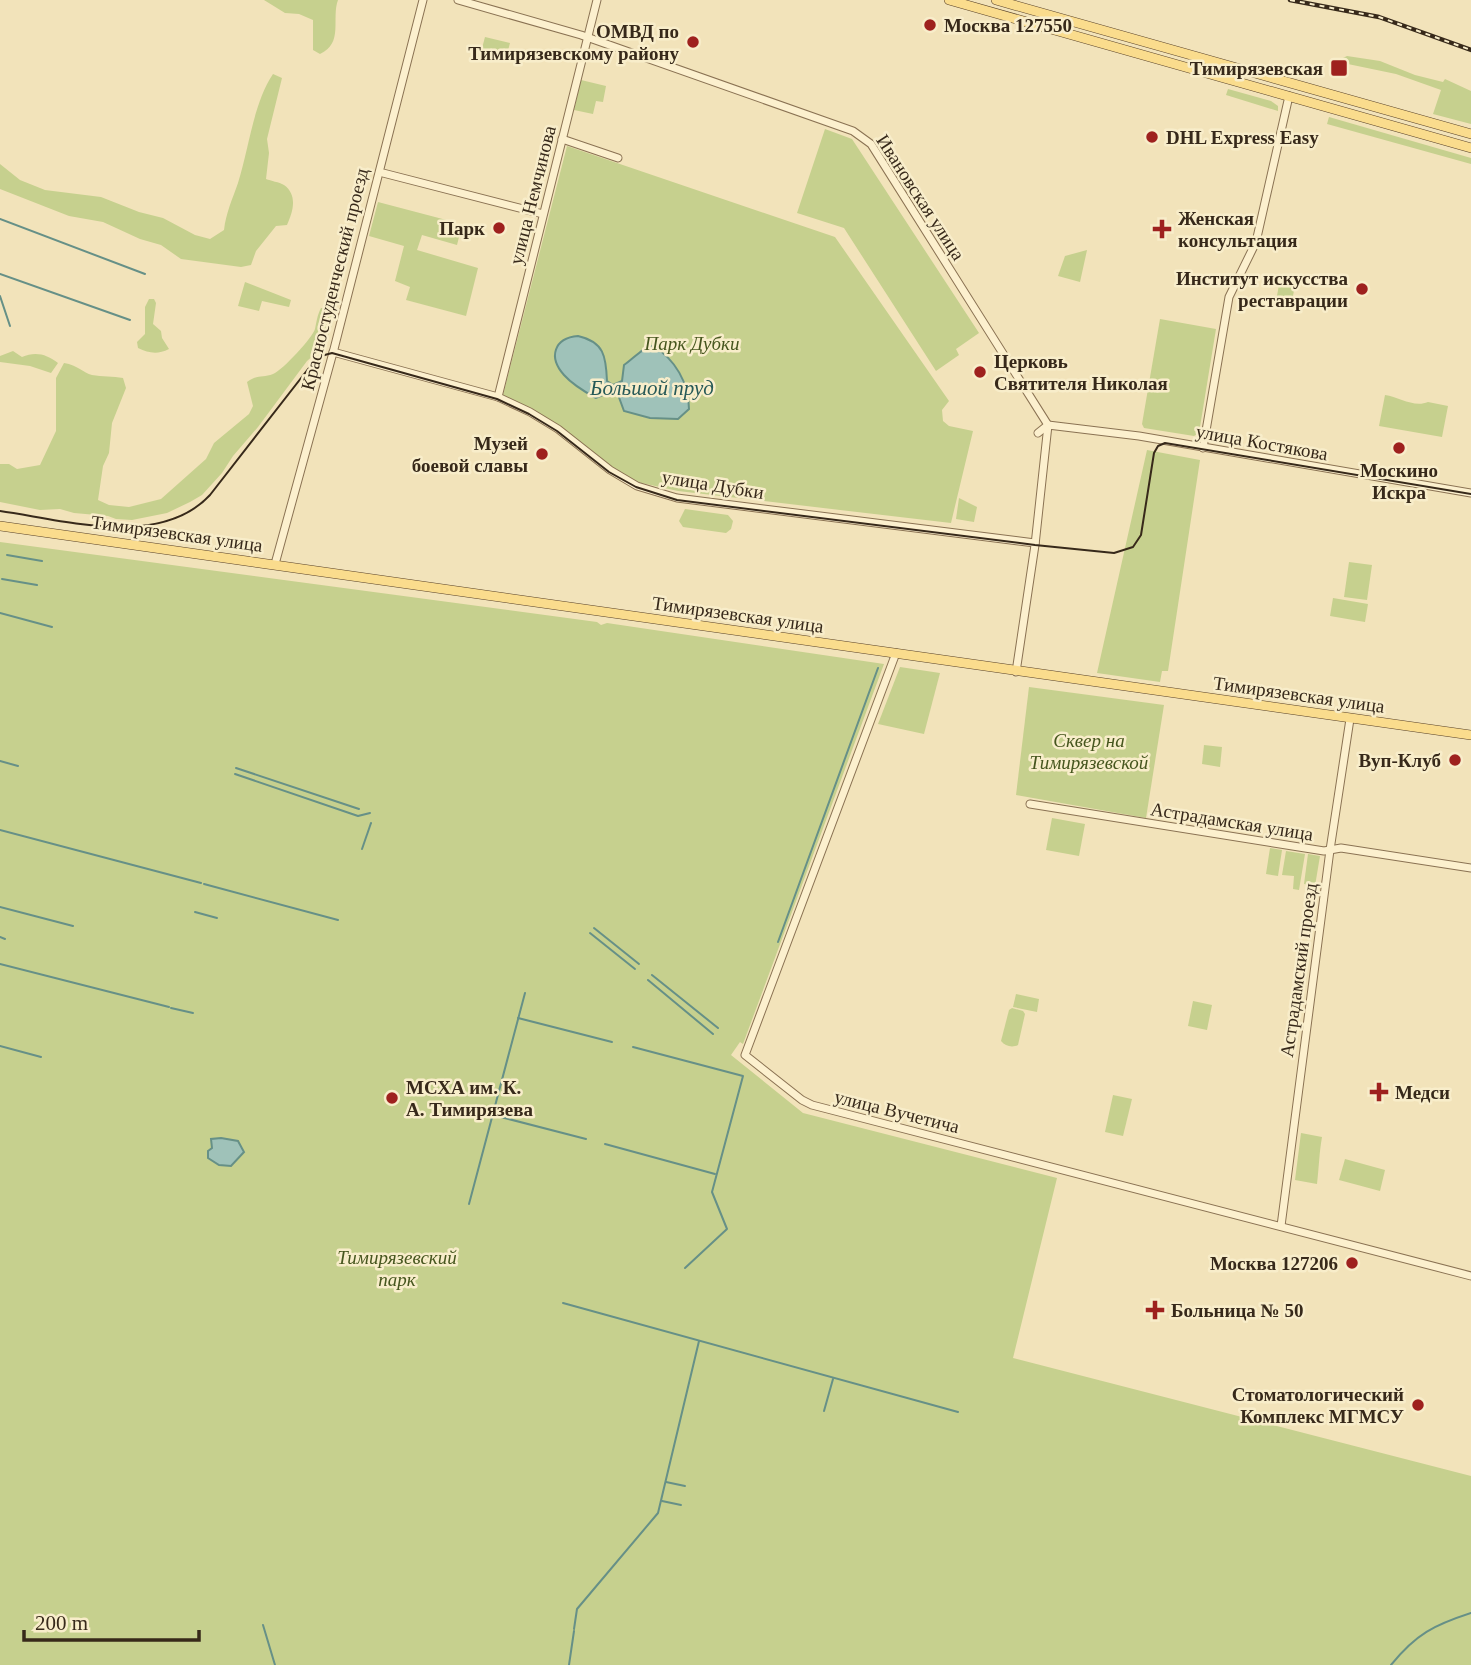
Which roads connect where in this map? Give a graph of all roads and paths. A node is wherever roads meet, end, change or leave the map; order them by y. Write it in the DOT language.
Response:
graph roads {
  1 [pos="423,0"];
  2 [pos="458,0"];
  3 [pos="597,0"];
  4 [pos="949,0"];
  5 [pos="996,0"];
  6 [pos="588,38"];
  7 [pos="1289,96"];
  8 [pos="1471,134"];
  9 [pos="562,139"];
  10 [pos="1471,148"];
  11 [pos="618,158"];
  12 [pos="383,173"];
  13 [pos="543,214"];
  14 [pos="333,352"];
  15 [pos="498,397"];
  16 [pos="1048,425"];
  17 [pos="1038,433"];
  18 [pos="1203,448"];
  19 [pos="1471,493"];
  20 [pos="0,526"];
  21 [pos="1035,543"];
  22 [pos="275,565"];
  23 [pos="896,653"];
  24 [pos="1016,672"];
  25 [pos="1350,719"];
  26 [pos="1471,736"];
  27 [pos="1030,804"];
  28 [pos="1330,850"];
  29 [pos="1471,867"];
  30 [pos="1281,1226"];
  31 [pos="1471,1276"];
  1 -- 14 [label="street, Красностуденческий проезд"];
  2 -- 6 [label="street, Ивановская улица"];
  3 -- 6 [label="street, улица Немчинова"];
  4 -- 7 [label="main road"];
  5 -- 8 [label="main road"];
  6 -- 9 [label="street, улица Немчинова"];
  6 -- 16 [label="street, Ивановская улица"];
  7 -- 10 [label="main road"];
  7 -- 18 [label="street"];
  9 -- 11 [label="street"];
  9 -- 13 [label="street, улица Немчинова"];
  12 -- 13 [label="street"];
  13 -- 15 [label="street, улица Немчинова"];
  14 -- 15 [label="street, улица Дубки"];
  14 -- 22 [label="street, Красностуденческий проезд"];
  15 -- 21 [label="street, улица Дубки"];
  16 -- 17 [label="street"];
  16 -- 18 [label="street, улица Костякова"];
  16 -- 21 [label="street"];
  18 -- 19 [label="street, улица Костякова"];
  20 -- 22 [label="main road, Тимирязевская улица"];
  21 -- 24 [label="street"];
  22 -- 23 [label="main road, Тимирязевская улица"];
  23 -- 24 [label="main road, Тимирязевская улица"];
  23 -- 30 [label="street, улица Вучетича"];
  24 -- 25 [label="main road, Тимирязевская улица"];
  25 -- 26 [label="main road, Тимирязевская улица"];
  25 -- 28 [label="street, Астрадамский проезд"];
  27 -- 28 [label="street, Астрадамская улица"];
  28 -- 29 [label="street, Астрадамская улица"];
  28 -- 30 [label="street, Астрадамский проезд"];
  30 -- 31 [label="street, улица Вучетича"];
}
